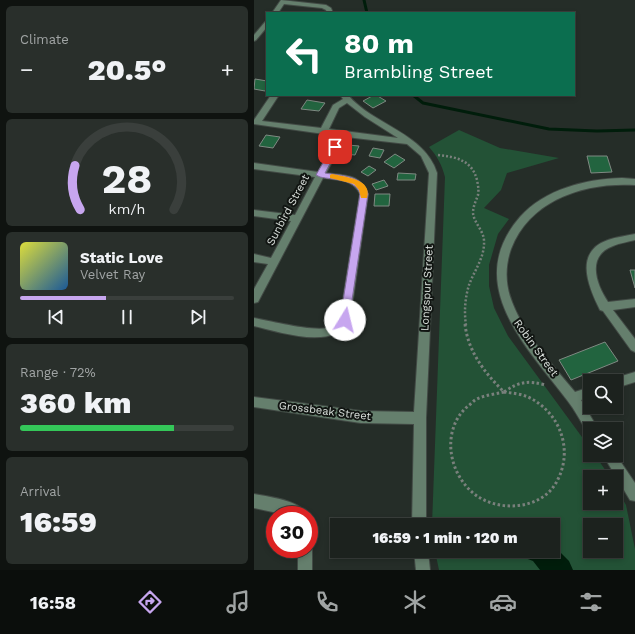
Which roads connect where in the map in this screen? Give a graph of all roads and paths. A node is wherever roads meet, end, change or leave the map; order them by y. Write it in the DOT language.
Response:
graph roads {
  1 [pos="284,1"];
  2 [pos="276,12"];
  3 [pos="330,12"];
  4 [pos="266,24"];
  5 [pos="254,39"];
  6 [pos="274,96"];
  7 [pos="346,98"];
  8 [pos="255,122"];
  9 [pos="324,131"];
  10 [pos="343,134"];
  11 [pos="410,142"];
  12 [pos="426,156"];
  13 [pos="254,166"];
  14 [pos="320,175"];
  15 [pos="635,182"];
  16 [pos="254,213"];
  17 [pos="297,219"];
  18 [pos="635,237"];
  19 [pos="254,258"];
  20 [pos="274,262"];
  21 [pos="254,299"];
  22 [pos="635,303"];
  23 [pos="604,306"];
  24 [pos="254,322"];
  25 [pos="635,348"];
  26 [pos="635,377"];
  27 [pos="623,381"];
  28 [pos="551,388"];
  29 [pos="504,392"];
  30 [pos="583,394"];
  31 [pos="572,398"];
  32 [pos="254,402"];
  33 [pos="420,418"];
  34 [pos="587,422"];
  35 [pos="613,462"];
  36 [pos="635,496"];
  37 [pos="254,501"];
  38 [pos="281,506"];
  39 [pos="419,518"];
  40 [pos="305,558"];
  41 [pos="422,558"];
  42 [pos="305,570"];
  43 [pos="423,570"];
  1 -- 2 [label="street"];
  1 -- 3 [label="street"];
  4 -- 5 [label="street"];
  6 -- 8 [label="street"];
  7 -- 9 [label="street"];
  7 -- 11 [label="street, Longspur Street"];
  8 -- 9 [label="street"];
  9 -- 10 [label="street"];
  10 -- 11 [label="street"];
  10 -- 14 [label="street, Sunbird Street"];
  11 -- 12 [label="street, Longspur Street"];
  12 -- 29 [label="path"];
  12 -- 33 [label="street, Longspur Street"];
  13 -- 14 [label="street"];
  14 -- 17 [label="street, Sunbird Street"];
  14 -- 24 [label="street"];
  15 -- 31 [label="street, Robin Street"];
  16 -- 17 [label="street"];
  17 -- 20 [label="street, Sunbird Street"];
  18 -- 23 [label="street"];
  19 -- 20 [label="street"];
  20 -- 21 [label="street, Sunbird Street"];
  22 -- 23 [label="street"];
  23 -- 25 [label="street"];
  26 -- 27 [label="street"];
  28 -- 29 [label="path"];
  29 -- 29 [label="path"];
  30 -- 31 [label="street"];
  31 -- 34 [label="street, Robin Street"];
  32 -- 33 [label="street, Grossbeak Street"];
  33 -- 39 [label="street, Longspur Street"];
  35 -- 36 [label="street"];
  37 -- 38 [label="street"];
  40 -- 42 [label="street"];
  41 -- 43 [label="street"];
}
